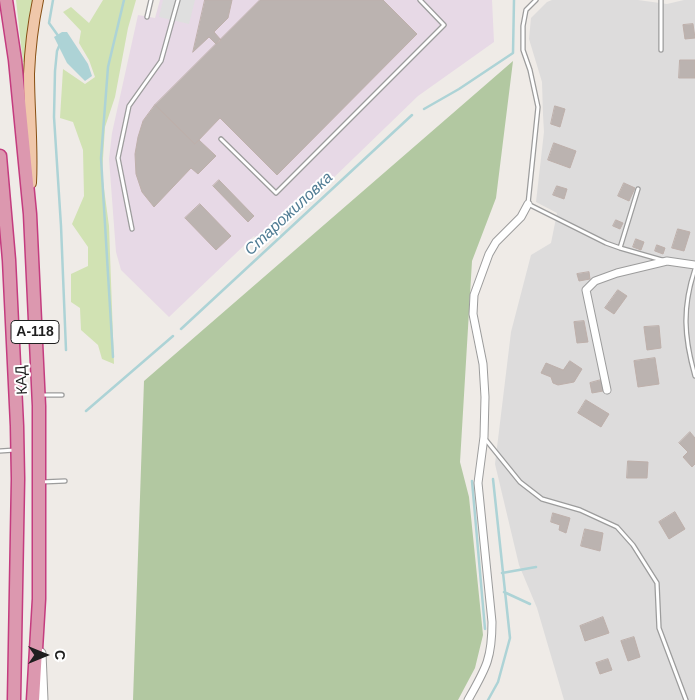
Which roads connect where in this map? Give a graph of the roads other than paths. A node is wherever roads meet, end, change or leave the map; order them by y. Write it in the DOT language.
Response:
graph roads {
  1 [pos="6,0"];
  2 [pos="38,0"];
  3 [pos="151,0"];
  4 [pos="178,0"];
  5 [pos="420,0"];
  6 [pos="536,0"];
  7 [pos="661,0"];
  8 [pos="147,17"];
  9 [pos="661,50"];
  10 [pos="221,139"];
  11 [pos="0,156"];
  12 [pos="638,188"];
  13 [pos="528,204"];
  14 [pos="30,214"];
  15 [pos="0,220"];
  16 [pos="132,229"];
  17 [pos="620,248"];
  18 [pos="9,260"];
  19 [pos="667,262"];
  20 [pos="695,265"];
  21 [pos="695,269"];
  22 [pos="695,376"];
  23 [pos="607,390"];
  24 [pos="38,395"];
  25 [pos="62,395"];
  26 [pos="484,437"];
  27 [pos="18,449"];
  28 [pos="0,451"];
  29 [pos="65,481"];
  30 [pos="40,482"];
  31 [pos="39,599"];
  32 [pos="14,700"];
  33 [pos="33,700"];
  34 [pos="43,700"];
  35 [pos="468,700"];
  36 [pos="686,700"];
  1 -- 14 [label="highway, КАД / А-118"];
  2 -- 14 [label="main road"];
  3 -- 8 [label="lane"];
  4 -- 16 [label="lane"];
  5 -- 10 [label="lane"];
  6 -- 13 [label="lane"];
  7 -- 9 [label="lane"];
  11 -- 18 [label="highway, КАД / А-118"];
  12 -- 17 [label="lane"];
  13 -- 17 [label="lane"];
  13 -- 26 [label="street"];
  14 -- 24 [label="highway, КАД / А-118"];
  15 -- 18 [label="main road"];
  17 -- 19 [label="lane"];
  18 -- 27 [label="highway, КАД / А-118"];
  19 -- 20 [label="street"];
  19 -- 23 [label="street"];
  21 -- 22 [label="lane"];
  24 -- 25 [label="lane"];
  24 -- 30 [label="highway, КАД / А-118"];
  26 -- 35 [label="street"];
  26 -- 36 [label="lane"];
  27 -- 28 [label="lane"];
  27 -- 32 [label="highway, КАД / А-118"];
  29 -- 30 [label="lane"];
  30 -- 31 [label="highway, КАД / А-118"];
  31 -- 33 [label="highway, КАД / А-118"];
  31 -- 34 [label="street"];
}
